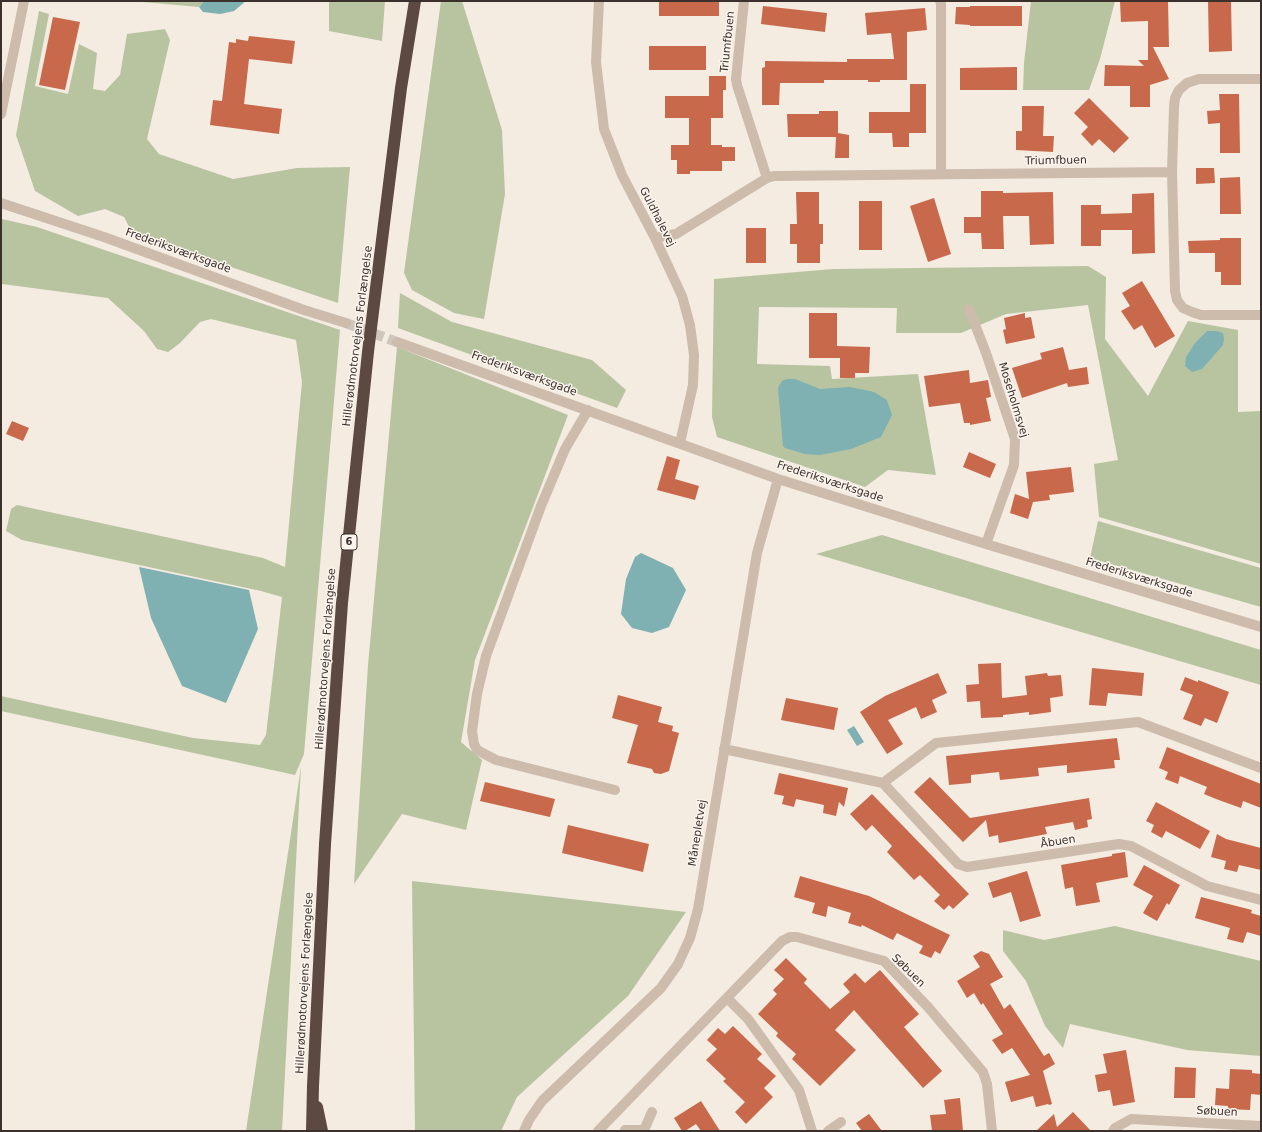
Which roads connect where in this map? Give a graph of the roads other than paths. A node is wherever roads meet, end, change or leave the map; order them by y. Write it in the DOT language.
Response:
graph roads {
  1 [pos="24,1"];
  2 [pos="415,1"];
  3 [pos="599,1"];
  4 [pos="744,1"];
  5 [pos="940,1"];
  6 [pos="1261,79"];
  7 [pos="1,114"];
  8 [pos="1172,172"];
  9 [pos="941,174"];
  10 [pos="767,178"];
  11 [pos="1,203"];
  12 [pos="655,238"];
  13 [pos="969,310"];
  14 [pos="1261,315"];
  15 [pos="346,323"];
  16 [pos="397,342"];
  17 [pos="588,410"];
  18 [pos="680,443"];
  19 [pos="778,479"];
  20 [pos="986,544"];
  21 [pos="1261,628"];
  22 [pos="724,749"];
  23 [pos="1261,768"];
  24 [pos="882,783"];
  25 [pos="615,790"];
  26 [pos="1261,900"];
  27 [pos="727,998"];
  28 [pos="313,1086"];
  29 [pos="652,1112"];
  30 [pos="841,1122"];
  31 [pos="1172,1126"];
  32 [pos="1261,1126"];
  33 [pos="625,1130"];
  34 [pos="644,1130"];
  35 [pos="312,1131"];
  36 [pos="322,1131"];
  37 [pos="524,1131"];
  38 [pos="598,1131"];
  39 [pos="812,1131"];
  40 [pos="828,1131"];
  41 [pos="992,1131"];
  42 [pos="1112,1131"];
  1 -- 7 [label="street"];
  2 -- 28 [label="highway, Hillerødmotorvejens Forlængelse / 6"];
  3 -- 12 [label="street, Guldhalevej"];
  4 -- 10 [label="street, Triumfbuen"];
  5 -- 9 [label="street"];
  6 -- 8 [label="street"];
  8 -- 9 [label="street, Triumfbuen"];
  8 -- 14 [label="street"];
  9 -- 10 [label="street, Triumfbuen"];
  10 -- 12 [label="street, Triumfbuen"];
  11 -- 15 [label="street, Frederiksværksgade"];
  12 -- 18 [label="street, Guldhalevej"];
  13 -- 20 [label="street, Moseholmsvej"];
  16 -- 17 [label="street, Frederiksværksgade"];
  17 -- 18 [label="street, Frederiksværksgade"];
  17 -- 25 [label="street"];
  18 -- 19 [label="street, Frederiksværksgade"];
  19 -- 20 [label="street, Frederiksværksgade"];
  19 -- 22 [label="street, Månepletvej"];
  20 -- 21 [label="street, Frederiksværksgade"];
  22 -- 24 [label="street"];
  22 -- 37 [label="street, Månepletvej"];
  23 -- 24 [label="street"];
  24 -- 26 [label="street, Åbuen"];
  27 -- 38 [label="street, Søbuen"];
  27 -- 39 [label="street"];
  27 -- 41 [label="street, Søbuen"];
  28 -- 35 [label="highway, Hillerødmotorvejens Forlængelse / 6"];
  28 -- 36 [label="highway"];
  29 -- 34 [label="street"];
  30 -- 40 [label="street"];
  31 -- 32 [label="street, Søbuen"];
  31 -- 42 [label="street, Søbuen"];
  33 -- 34 [label="street"];
}
